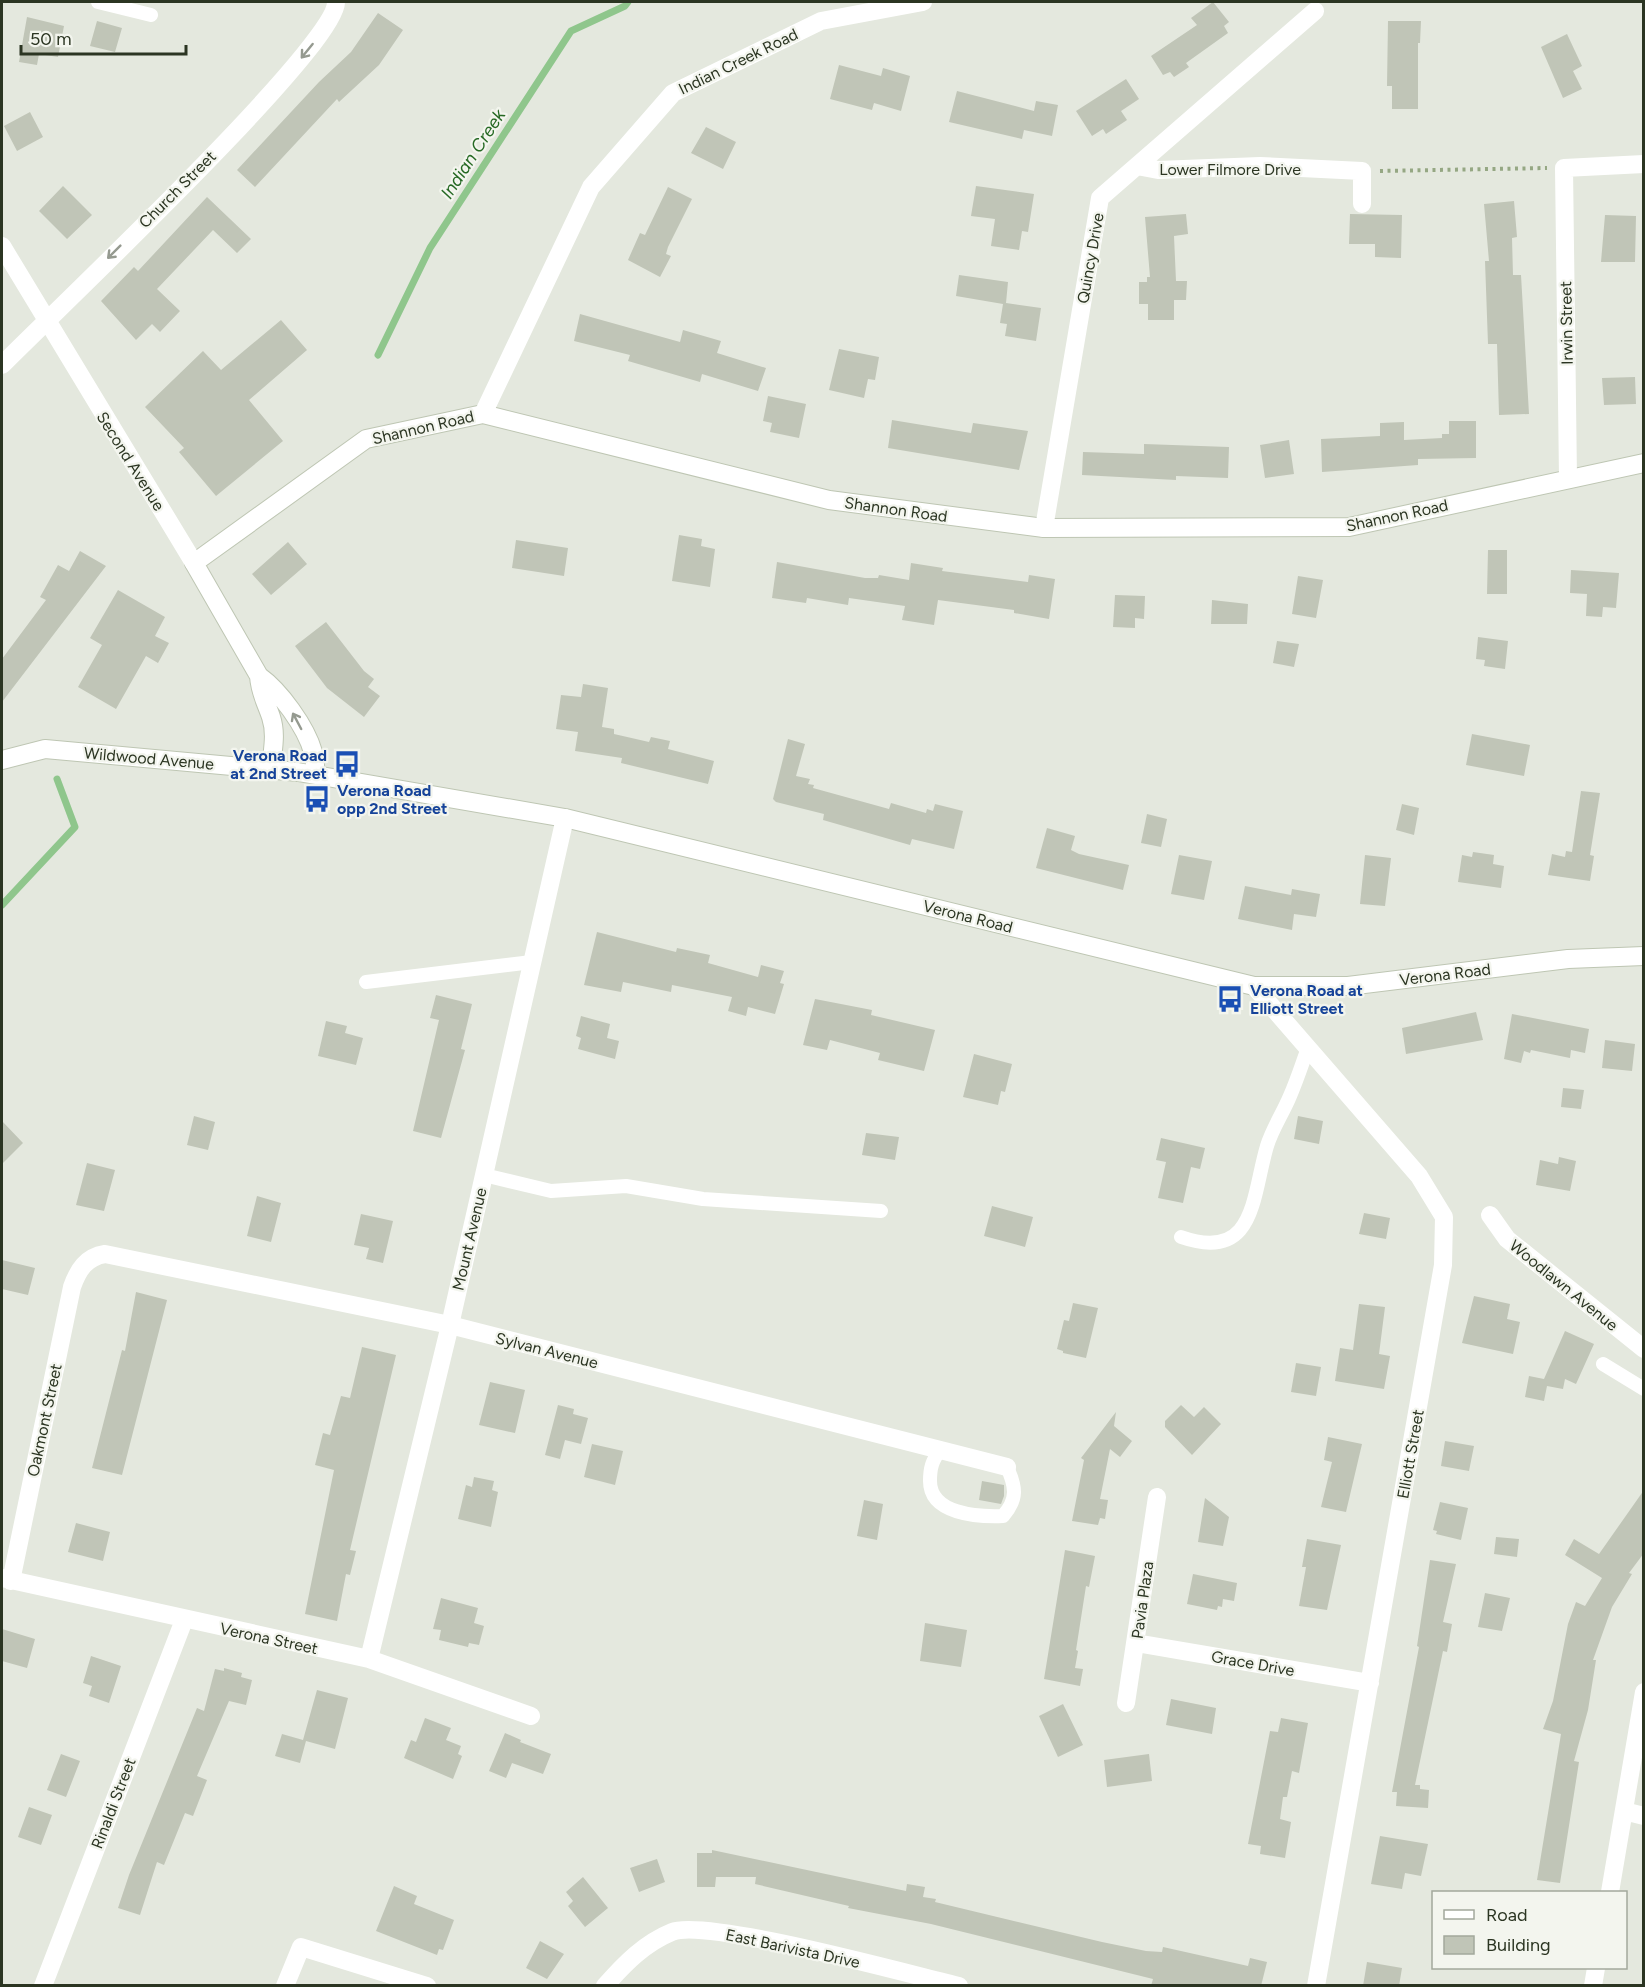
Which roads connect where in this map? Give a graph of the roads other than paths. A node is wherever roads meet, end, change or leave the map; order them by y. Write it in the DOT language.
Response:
graph roads {
  1 [pos="98,2"];
  2 [pos="336,2"];
  3 [pos="923,2"];
  4 [pos="1315,11"];
  5 [pos="151,15"];
  6 [pos="1644,164"];
  7 [pos="1137,166"];
  8 [pos="1362,204"];
  9 [pos="2,246"];
  10 [pos="45,321"];
  11 [pos="2,365"];
  12 [pos="483,414"];
  13 [pos="1644,463"];
  14 [pos="1568,478"];
  15 [pos="1044,528"];
  16 [pos="194,563"];
  17 [pos="259,676"];
  18 [pos="2,760"];
  19 [pos="271,770"];
  20 [pos="307,774"];
  21 [pos="565,818"];
  22 [pos="1644,956"];
  23 [pos="532,962"];
  24 [pos="366,982"];
  25 [pos="1254,986"];
  26 [pos="1308,1048"];
  27 [pos="484,1175"];
  28 [pos="881,1211"];
  29 [pos="1490,1215"];
  30 [pos="1180,1237"];
  31 [pos="85,1263"];
  32 [pos="450,1325"];
  33 [pos="1644,1349"];
  34 [pos="1603,1364"];
  35 [pos="1644,1389"];
  36 [pos="940,1450"];
  37 [pos="1007,1467"];
  38 [pos="1157,1497"];
  39 [pos="6,1579"];
  40 [pos="184,1620"];
  41 [pos="1136,1643"];
  42 [pos="369,1659"];
  43 [pos="1370,1683"];
  44 [pos="1644,1692"];
  45 [pos="1126,1703"];
  46 [pos="531,1716"];
  47 [pos="1624,1811"];
  48 [pos="1644,1816"];
  49 [pos="1610,1891"];
  50 [pos="1596,1969"];
  51 [pos="43,1986"];
  52 [pos="285,1986"];
  53 [pos="427,1986"];
  54 [pos="605,1986"];
  55 [pos="959,1986"];
  56 [pos="1316,1986"];
  57 [pos="1593,1986"];
  1 -- 5 [label="lane"];
  2 -- 10 [label="street, Church Street, one-way"];
  3 -- 12 [label="street, Indian Creek Road"];
  4 -- 7 [label="street, Quincy Drive"];
  6 -- 14 [label="street, Irwin Street"];
  7 -- 8 [label="street, Lower Filmore Drive"];
  7 -- 15 [label="street, Quincy Drive"];
  9 -- 10 [label="street, Second Avenue"];
  10 -- 11 [label="street, Church Street"];
  10 -- 16 [label="street, Second Avenue"];
  12 -- 15 [label="street, Shannon Road"];
  12 -- 16 [label="street, Shannon Road"];
  13 -- 14 [label="street, Shannon Road"];
  14 -- 15 [label="street, Shannon Road"];
  16 -- 17 [label="street, Second Avenue"];
  17 -- 19 [label="street, Second Avenue"];
  20 -- 17 [label="street, Second Avenue, one-way"];
  18 -- 19 [label="street, Wildwood Avenue"];
  19 -- 20 [label="street, Wildwood Avenue"];
  20 -- 21 [label="street, Verona Road"];
  21 -- 23 [label="street, Mount Avenue"];
  21 -- 25 [label="street, Verona Road"];
  22 -- 25 [label="street, Verona Road"];
  23 -- 24 [label="lane"];
  23 -- 27 [label="street, Mount Avenue"];
  25 -- 26 [label="street, Elliott Street"];
  26 -- 30 [label="lane"];
  26 -- 43 [label="street, Elliott Street"];
  27 -- 28 [label="lane"];
  27 -- 32 [label="street, Mount Avenue"];
  29 -- 33 [label="street, Woodlawn Avenue"];
  31 -- 32 [label="street, Sylvan Avenue"];
  31 -- 39 [label="street, Oakmont Street"];
  32 -- 36 [label="street, Sylvan Avenue"];
  32 -- 42 [label="street, Mount Avenue"];
  34 -- 35 [label="lane"];
  36 -- 37 [label="street, Sylvan Avenue"];
  36 -- 37 [label="lane"];
  38 -- 41 [label="street, Pavia Plaza"];
  39 -- 40 [label="street, Verona Street"];
  40 -- 42 [label="street, Verona Street"];
  40 -- 51 [label="street, Rinaldi Street"];
  41 -- 43 [label="street, Grace Drive"];
  41 -- 45 [label="street, Pavia Plaza"];
  42 -- 46 [label="street, Verona Street"];
  43 -- 56 [label="street, Elliott Street"];
  44 -- 47 [label="street"];
  47 -- 48 [label="street"];
  47 -- 49 [label="street"];
  50 -- 57 [label="street"];
  52 -- 53 [label="street"];
  54 -- 55 [label="street, East Barivista Drive"];
}
